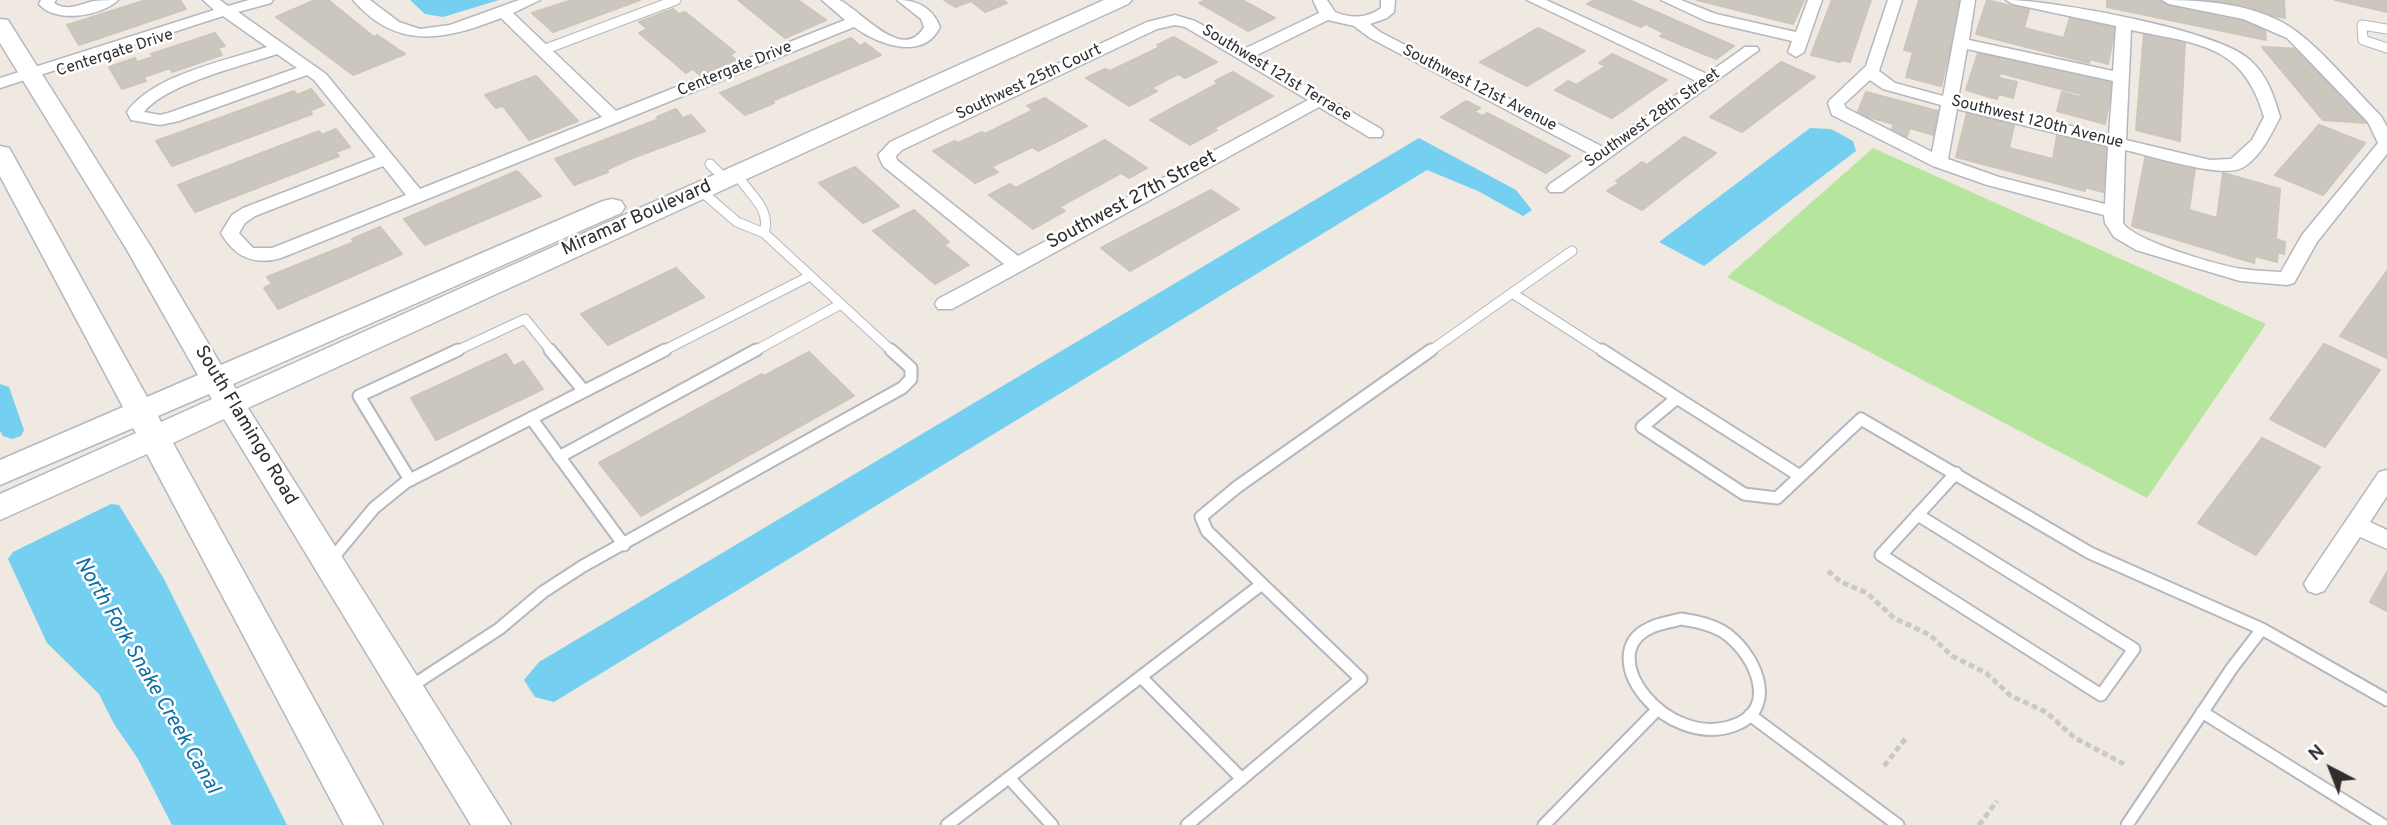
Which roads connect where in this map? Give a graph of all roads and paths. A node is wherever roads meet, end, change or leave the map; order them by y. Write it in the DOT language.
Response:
graph roads {
  1 [pos="49,0"];
  2 [pos="111,0"];
  3 [pos="211,0"];
  4 [pos="266,0"];
  5 [pos="360,0"];
  6 [pos="533,0"];
  7 [pos="676,0"];
  8 [pos="829,0"];
  9 [pos="904,0"];
  10 [pos="1084,0"];
  11 [pos="1121,0"];
  12 [pos="1388,0"];
  13 [pos="1534,0"];
  14 [pos="1815,0"];
  15 [pos="1895,0"];
  16 [pos="1968,0"];
  17 [pos="2013,0"];
  18 [pos="2169,0"];
  19 [pos="1673,1"];
  20 [pos="1324,7"];
  21 [pos="502,11"];
  22 [pos="229,12"];
  23 [pos="857,20"];
  24 [pos="1175,20"];
  25 [pos="1357,22"];
  26 [pos="2124,23"];
  27 [pos="0,25"];
  28 [pos="2387,29"];
  29 [pos="1961,43"];
  30 [pos="279,48"];
  31 [pos="2387,48"];
  32 [pos="543,50"];
  33 [pos="1751,50"];
  34 [pos="1245,55"];
  35 [pos="309,69"];
  36 [pos="1869,72"];
  37 [pos="33,77"];
  38 [pos="2122,78"];
  39 [pos="1707,80"];
  40 [pos="0,83"];
  41 [pos="0,92"];
  42 [pos="1320,100"];
  43 [pos="1949,102"];
  44 [pos="614,119"];
  45 [pos="1375,133"];
  46 [pos="2119,143"];
  47 [pos="0,153"];
  48 [pos="1604,154"];
  49 [pos="386,159"];
  50 [pos="1939,162"];
  51 [pos="724,172"];
  52 [pos="1556,188"];
  53 [pos="700,190"];
  54 [pos="416,197"];
  55 [pos="2113,212"];
  56 [pos="764,233"];
  57 [pos="1572,251"];
  58 [pos="1016,264"];
  59 [pos="810,275"];
  60 [pos="1512,293"];
  61 [pos="841,304"];
  62 [pos="945,304"];
  63 [pos="584,391"];
  64 [pos="223,392"];
  65 [pos="1677,398"];
  66 [pos="531,418"];
  67 [pos="146,425"];
  68 [pos="559,457"];
  69 [pos="0,473"];
  70 [pos="1956,474"];
  71 [pos="1800,476"];
  72 [pos="2387,478"];
  73 [pos="410,480"];
  74 [pos="0,508"];
  75 [pos="1918,515"];
  76 [pos="2356,524"];
  77 [pos="2387,540"];
  78 [pos="624,545"];
  79 [pos="329,563"];
  80 [pos="1828,571"];
  81 [pos="1262,584"];
  82 [pos="2316,584"];
  83 [pos="2262,629"];
  84 [pos="1142,678"];
  85 [pos="407,689"];
  86 [pos="2387,700"];
  87 [pos="1656,711"];
  88 [pos="2202,712"];
  89 [pos="1750,715"];
  90 [pos="1906,738"];
  91 [pos="2124,764"];
  92 [pos="1884,766"];
  93 [pos="1009,778"];
  94 [pos="1242,779"];
  95 [pos="1997,801"];
  96 [pos="364,825"];
  97 [pos="492,825"];
  98 [pos="947,825"];
  99 [pos="1052,825"];
  100 [pos="1187,825"];
  101 [pos="1544,825"];
  102 [pos="1898,825"];
  103 [pos="1979,825"];
  104 [pos="2127,825"];
  105 [pos="2382,825"];
  1 -- 2 [label="street"];
  3 -- 22 [label="street"];
  4 -- 22 [label="street, Centergate Drive"];
  5 -- 21 [label="street"];
  6 -- 21 [label="street"];
  7 -- 32 [label="lane"];
  8 -- 23 [label="street"];
  9 -- 23 [label="street"];
  10 -- 51 [label="main road, Miramar Boulevard"];
  11 -- 51 [label="main road, Miramar Boulevard"];
  12 -- 25 [label="street"];
  13 -- 39 [label="street"];
  14 -- 19 [label="street"];
  15 -- 36 [label="street"];
  16 -- 29 [label="street"];
  17 -- 26 [label="street"];
  18 -- 55 [label="street"];
  20 -- 25 [label="street, Southwest 121st Avenue"];
  20 -- 34 [label="street"];
  21 -- 32 [label="street"];
  22 -- 30 [label="street"];
  22 -- 37 [label="street, Centergate Drive"];
  23 -- 44 [label="street, Centergate Drive"];
  24 -- 34 [label="street, Southwest 121st Terrace"];
  24 -- 58 [label="street, Southwest 25th Court"];
  25 -- 48 [label="street, Southwest 121st Avenue"];
  26 -- 38 [label="street"];
  26 -- 46 [label="street, Southwest 120th Avenue"];
  27 -- 37 [label="main road, South Flamingo Road"];
  28 -- 31 [label="lane"];
  29 -- 38 [label="street"];
  29 -- 43 [label="street"];
  30 -- 35 [label="street"];
  30 -- 35 [label="street"];
  32 -- 44 [label="street"];
  33 -- 39 [label="street, Southwest 28th Street"];
  34 -- 42 [label="street, Southwest 121st Terrace"];
  35 -- 49 [label="street"];
  36 -- 43 [label="street, Southwest 120th Avenue"];
  36 -- 50 [label="street"];
  37 -- 40 [label="street, Centergate Drive"];
  37 -- 41 [label="street, Centergate Drive"];
  37 -- 64 [label="main road, South Flamingo Road"];
  38 -- 46 [label="street"];
  39 -- 48 [label="street, Southwest 28th Street"];
  42 -- 45 [label="street, Southwest 121st Terrace"];
  42 -- 58 [label="street, Southwest 27th Street"];
  43 -- 46 [label="street, Southwest 120th Avenue"];
  43 -- 50 [label="street"];
  44 -- 54 [label="street, Centergate Drive"];
  46 -- 55 [label="street"];
  47 -- 67 [label="main road"];
  48 -- 52 [label="street, Southwest 28th Street"];
  49 -- 54 [label="street"];
  49 -- 54 [label="street, Centergate Drive"];
  50 -- 55 [label="street"];
  51 -- 53 [label="main road, Miramar Boulevard"];
  51 -- 56 [label="lane"];
  51 -- 64 [label="main road, Miramar Boulevard"];
  53 -- 56 [label="lane"];
  53 -- 64 [label="main road, Miramar Boulevard"];
  56 -- 59 [label="lane"];
  57 -- 60 [label="lane"];
  58 -- 62 [label="street, Southwest 27th Street"];
  59 -- 61 [label="lane"];
  59 -- 63 [label="lane"];
  60 -- 65 [label="lane"];
  60 -- 81 [label="lane"];
  61 -- 68 [label="lane"];
  61 -- 78 [label="lane"];
  63 -- 66 [label="lane"];
  63 -- 73 [label="lane"];
  64 -- 67 [label="main road, Miramar Boulevard"];
  64 -- 79 [label="main road, South Flamingo Road"];
  65 -- 71 [label="lane"];
  65 -- 71 [label="lane"];
  66 -- 68 [label="lane"];
  66 -- 73 [label="lane"];
  67 -- 69 [label="main road"];
  67 -- 74 [label="main road"];
  67 -- 96 [label="main road"];
  68 -- 78 [label="lane"];
  70 -- 71 [label="lane"];
  70 -- 75 [label="lane"];
  70 -- 83 [label="lane"];
  72 -- 76 [label="street"];
  73 -- 79 [label="lane"];
  75 -- 75 [label="lane"];
  76 -- 77 [label="street"];
  76 -- 82 [label="street"];
  78 -- 85 [label="lane"];
  79 -- 85 [label="main road, South Flamingo Road"];
  80 -- 91 [label="path"];
  81 -- 84 [label="lane"];
  81 -- 94 [label="lane"];
  83 -- 86 [label="lane"];
  83 -- 88 [label="lane"];
  84 -- 93 [label="lane"];
  84 -- 94 [label="lane"];
  85 -- 97 [label="main road, South Flamingo Road"];
  87 -- 89 [label="lane"];
  87 -- 89 [label="lane"];
  87 -- 101 [label="lane"];
  88 -- 104 [label="lane"];
  88 -- 105 [label="lane"];
  89 -- 102 [label="lane"];
  90 -- 92 [label="path"];
  93 -- 98 [label="lane"];
  93 -- 99 [label="lane"];
  94 -- 100 [label="lane"];
  95 -- 103 [label="path"];
}
